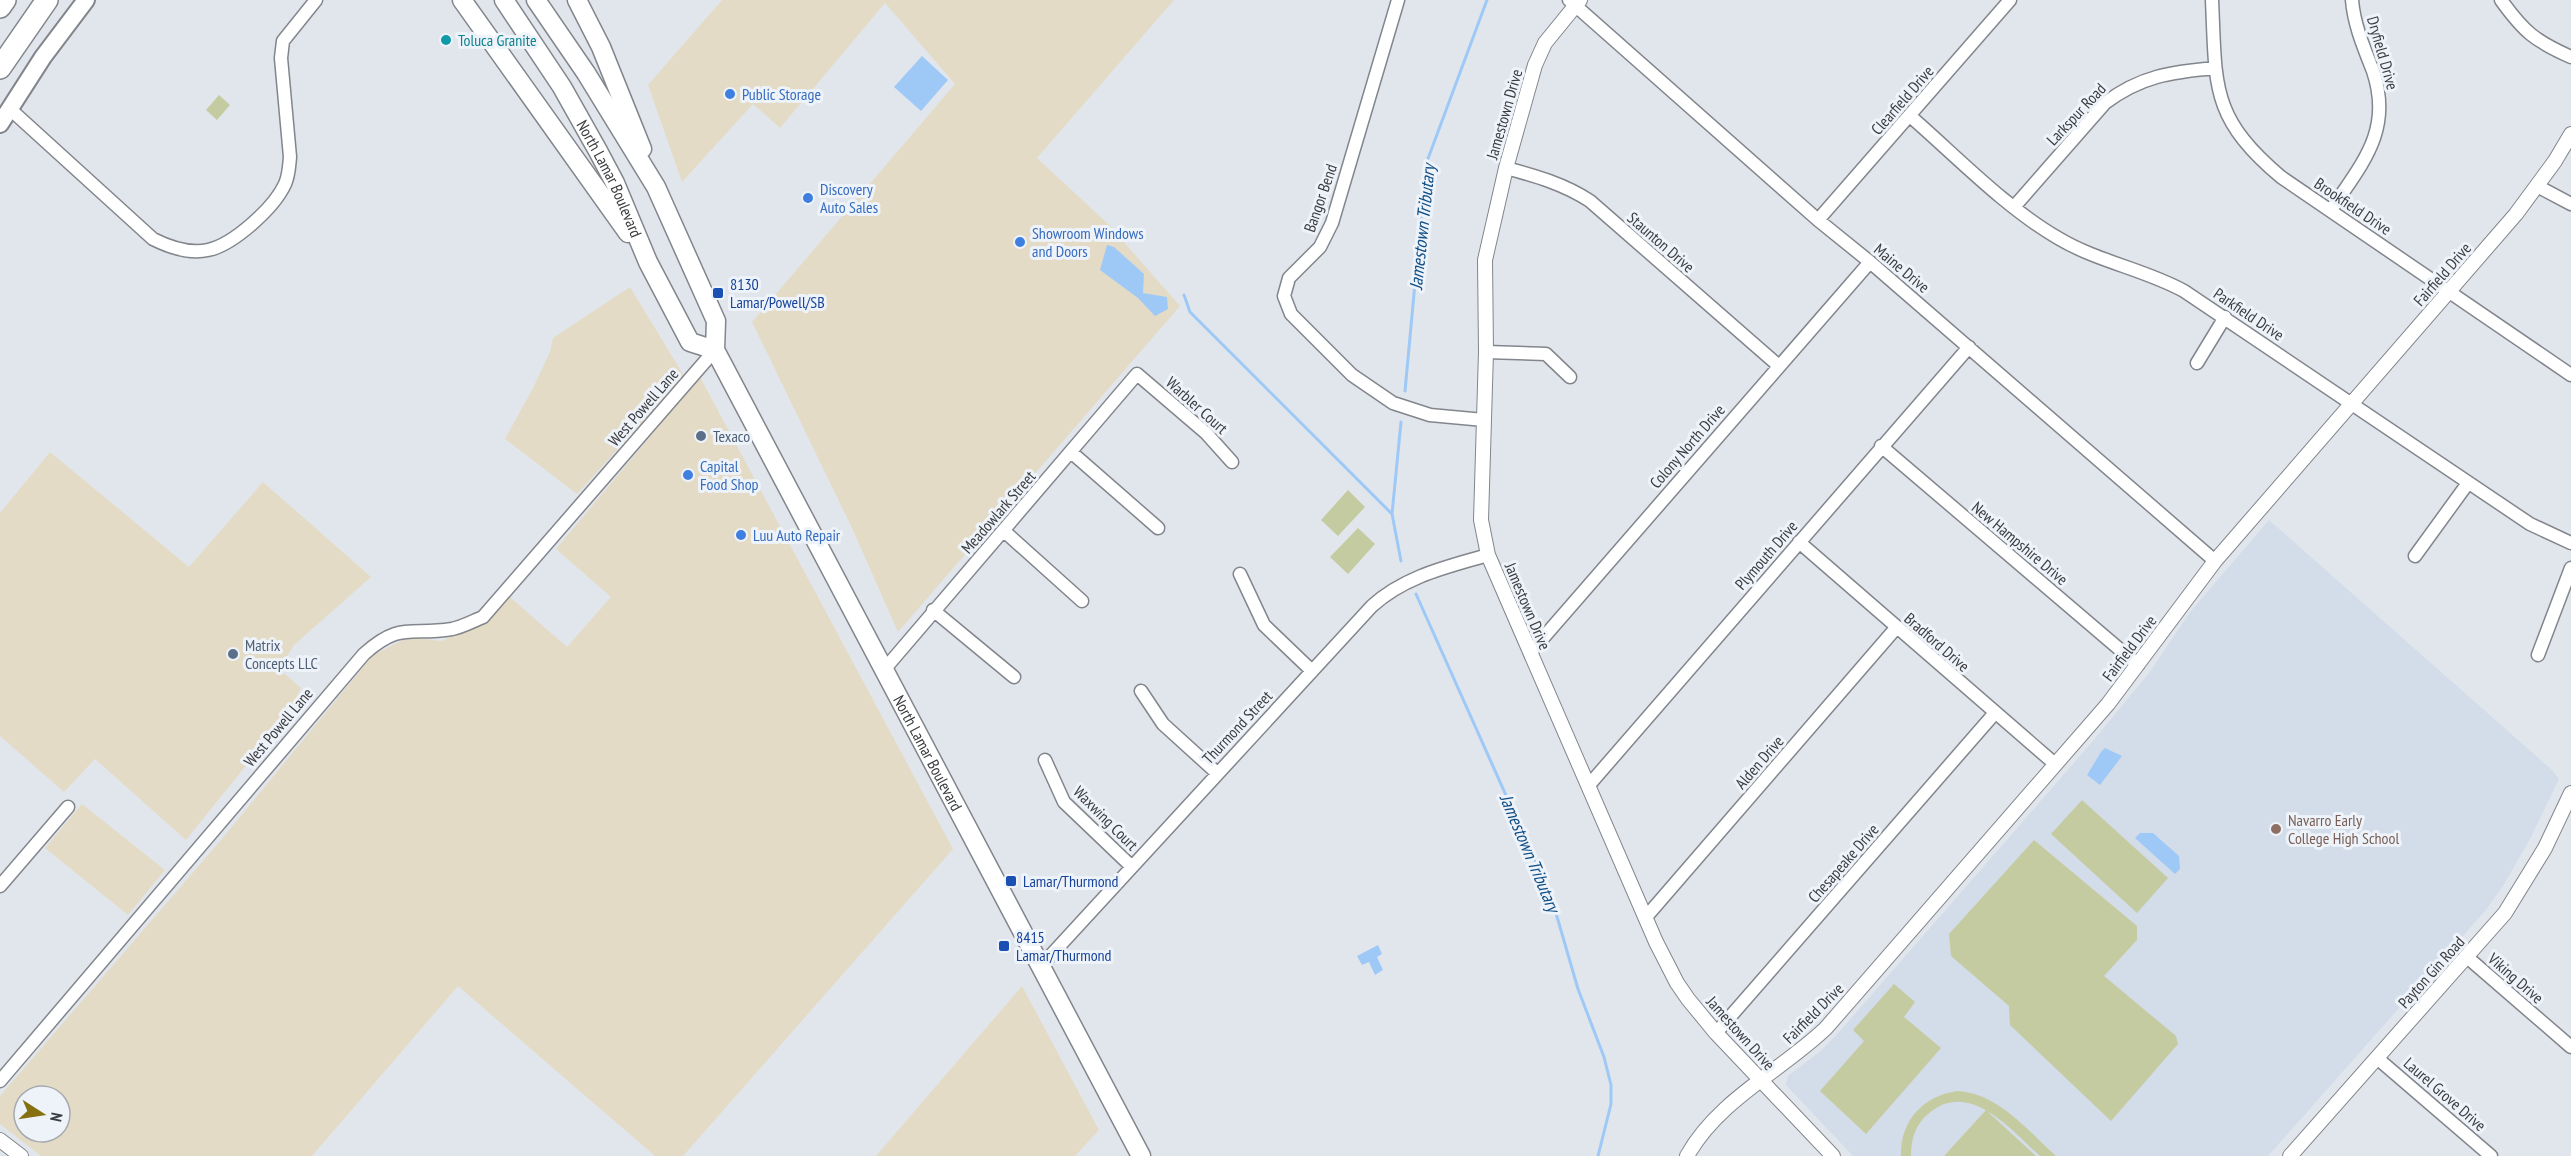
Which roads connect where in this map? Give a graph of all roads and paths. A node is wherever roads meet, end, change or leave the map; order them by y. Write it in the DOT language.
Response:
graph roads {
  1 [pos="5,0"];
  2 [pos="47,0"];
  3 [pos="86,0"];
  4 [pos="316,0"];
  5 [pos="462,0"];
  6 [pos="504,0"];
  7 [pos="536,0"];
  8 [pos="577,0"];
  9 [pos="1398,0"];
  10 [pos="2010,0"];
  11 [pos="2212,0"];
  12 [pos="2352,0"];
  13 [pos="2501,0"];
  14 [pos="1575,2"];
  15 [pos="0,7"];
  16 [pos="2571,57"];
  17 [pos="0,68"];
  18 [pos="2215,68"];
  19 [pos="9,109"];
  20 [pos="1910,116"];
  21 [pos="0,124"];
  22 [pos="2571,134"];
  23 [pos="1506,168"];
  24 [pos="2537,186"];
  25 [pos="656,187"];
  26 [pos="2571,204"];
  27 [pos="2014,207"];
  28 [pos="2331,210"];
  29 [pos="1818,220"];
  30 [pos="648,262"];
  31 [pos="1870,262"];
  32 [pos="2449,292"];
  33 [pos="2225,317"];
  34 [pos="1969,347"];
  35 [pos="715,350"];
  36 [pos="1486,352"];
  37 [pos="2197,363"];
  38 [pos="1779,366"];
  39 [pos="1137,374"];
  40 [pos="2571,375"];
  41 [pos="1570,377"];
  42 [pos="2352,403"];
  43 [pos="1484,420"];
  44 [pos="1881,446"];
  45 [pos="1071,452"];
  46 [pos="1232,462"];
  47 [pos="2468,483"];
  48 [pos="1158,528"];
  49 [pos="1004,531"];
  50 [pos="1799,542"];
  51 [pos="2571,543"];
  52 [pos="1488,555"];
  53 [pos="2415,556"];
  54 [pos="2215,561"];
  55 [pos="2571,568"];
  56 [pos="1240,574"];
  57 [pos="1082,601"];
  58 [pos="933,610"];
  59 [pos="1896,628"];
  60 [pos="1530,653"];
  61 [pos="2538,656"];
  62 [pos="2138,665"];
  63 [pos="1312,670"];
  64 [pos="883,671"];
  65 [pos="1014,677"];
  66 [pos="1141,691"];
  67 [pos="1994,714"];
  68 [pos="1045,760"];
  69 [pos="2055,764"];
  70 [pos="1216,773"];
  71 [pos="1589,785"];
  72 [pos="2571,793"];
  73 [pos="68,807"];
  74 [pos="1131,866"];
  75 [pos="0,886"];
  76 [pos="1646,917"];
  77 [pos="2467,957"];
  78 [pos="1041,966"];
  79 [pos="1716,1033"];
  80 [pos="2571,1047"];
  81 [pos="2377,1058"];
  82 [pos="1760,1079"];
  83 [pos="0,1081"];
  84 [pos="0,1140"];
  85 [pos="21,1156"];
  86 [pos="1141,1156"];
  87 [pos="1687,1156"];
  88 [pos="1833,1156"];
  89 [pos="2290,1156"];
  90 [pos="2491,1156"];
  1 -- 15 [label="highway"];
  2 -- 17 [label="highway"];
  3 -- 19 [label="main road"];
  4 -- 19 [label="street"];
  5 -- 30 [label="main road"];
  6 -- 30 [label="main road, North Lamar Boulevard"];
  7 -- 25 [label="main road, North Lamar Boulevard"];
  8 -- 25 [label="main road"];
  9 -- 43 [label="street, Bangor Bend"];
  10 -- 20 [label="street, Clearfield Drive"];
  11 -- 18 [label="street, Brookfield Drive"];
  12 -- 28 [label="street, Dryfield Drive"];
  13 -- 16 [label="street"];
  14 -- 23 [label="street, Jamestown Drive"];
  14 -- 29 [label="street, Maine Drive"];
  18 -- 27 [label="street, Larkspur Road"];
  18 -- 28 [label="street, Brookfield Drive"];
  19 -- 21 [label="main road"];
  20 -- 27 [label="street, Parkfield Drive"];
  20 -- 29 [label="street, Clearfield Drive"];
  22 -- 24 [label="street, Fairfield Drive"];
  23 -- 36 [label="street, Jamestown Drive"];
  23 -- 38 [label="street, Staunton Drive"];
  24 -- 26 [label="street"];
  24 -- 32 [label="street, Fairfield Drive"];
  25 -- 35 [label="main road, North Lamar Boulevard"];
  27 -- 33 [label="street, Parkfield Drive"];
  28 -- 32 [label="street, Brookfield Drive"];
  29 -- 31 [label="street, Maine Drive"];
  30 -- 35 [label="main road, North Lamar Boulevard"];
  31 -- 34 [label="street, Maine Drive"];
  31 -- 38 [label="street, Colony North Drive"];
  32 -- 40 [label="street, Brookfield Drive"];
  32 -- 42 [label="street, Fairfield Drive"];
  33 -- 37 [label="street"];
  33 -- 42 [label="street, Parkfield Drive"];
  34 -- 44 [label="street, Plymouth Drive"];
  34 -- 54 [label="street, Maine Drive"];
  35 -- 64 [label="main road, North Lamar Boulevard"];
  35 -- 83 [label="street, West Powell Lane"];
  36 -- 41 [label="street"];
  36 -- 43 [label="street, Jamestown Drive"];
  38 -- 60 [label="street, Colony North Drive"];
  39 -- 45 [label="street, Meadowlark Street"];
  39 -- 46 [label="street, Warbler Court"];
  42 -- 47 [label="street, Parkfield Drive"];
  42 -- 54 [label="street, Fairfield Drive"];
  43 -- 52 [label="street, Jamestown Drive"];
  44 -- 50 [label="street, Plymouth Drive"];
  44 -- 62 [label="street, New Hampshire Drive"];
  45 -- 48 [label="street"];
  45 -- 49 [label="street, Meadowlark Street"];
  47 -- 51 [label="street, Parkfield Drive"];
  47 -- 53 [label="street"];
  49 -- 57 [label="street"];
  49 -- 58 [label="street, Meadowlark Street"];
  50 -- 59 [label="street, Bradford Drive"];
  50 -- 71 [label="street, Plymouth Drive"];
  52 -- 60 [label="street, Jamestown Drive"];
  52 -- 63 [label="street, Thurmond Street"];
  54 -- 62 [label="street, Fairfield Drive"];
  55 -- 61 [label="street"];
  56 -- 63 [label="street"];
  58 -- 64 [label="street, Meadowlark Street"];
  58 -- 65 [label="street"];
  59 -- 67 [label="street, Bradford Drive"];
  59 -- 76 [label="street, Alden Drive"];
  60 -- 71 [label="street, Jamestown Drive"];
  62 -- 69 [label="street, Fairfield Drive"];
  63 -- 70 [label="street, Thurmond Street"];
  64 -- 78 [label="main road, North Lamar Boulevard"];
  66 -- 70 [label="street"];
  67 -- 69 [label="street, Bradford Drive"];
  67 -- 79 [label="street, Chesapeake Drive"];
  68 -- 74 [label="street, Waxwing Court"];
  69 -- 82 [label="street, Fairfield Drive"];
  70 -- 74 [label="street, Thurmond Street"];
  71 -- 76 [label="street, Jamestown Drive"];
  72 -- 77 [label="street, Payton Gin Road"];
  73 -- 75 [label="street"];
  74 -- 78 [label="street, Thurmond Street"];
  76 -- 79 [label="street, Jamestown Drive"];
  77 -- 80 [label="street, Viking Drive"];
  77 -- 81 [label="street, Payton Gin Road"];
  78 -- 86 [label="main road, North Lamar Boulevard"];
  79 -- 82 [label="street, Jamestown Drive"];
  81 -- 89 [label="street, Payton Gin Road"];
  81 -- 90 [label="street, Laurel Grove Drive"];
  82 -- 87 [label="street, Fairfield Drive"];
  82 -- 88 [label="street, Jamestown Drive"];
  84 -- 85 [label="street"];
}
